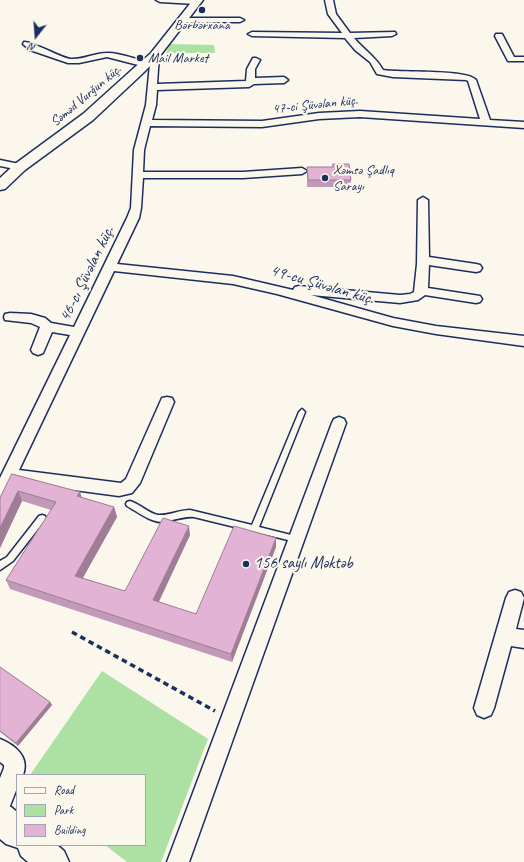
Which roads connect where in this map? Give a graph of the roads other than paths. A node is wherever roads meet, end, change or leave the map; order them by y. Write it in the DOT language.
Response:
graph roads {
  1 [pos="160,0"];
  2 [pos="329,0"];
  3 [pos="197,1"];
  4 [pos="182,20"];
  5 [pos="240,20"];
  6 [pos="252,34"];
  7 [pos="392,34"];
  8 [pos="348,36"];
  9 [pos="498,36"];
  10 [pos="27,44"];
  11 [pos="524,59"];
  12 [pos="256,60"];
  13 [pos="146,69"];
  14 [pos="284,80"];
  15 [pos="251,81"];
  16 [pos="153,87"];
  17 [pos="486,122"];
  18 [pos="146,123"];
  19 [pos="524,125"];
  20 [pos="0,164"];
  21 [pos="20,167"];
  22 [pos="302,171"];
  23 [pos="136,175"];
  24 [pos="0,186"];
  25 [pos="423,200"];
  26 [pos="423,260"];
  27 [pos="110,267"];
  28 [pos="476,268"];
  29 [pos="279,290"];
  30 [pos="422,291"];
  31 [pos="476,299"];
  32 [pos="400,300"];
  33 [pos="10,317"];
  34 [pos="393,322"];
  35 [pos="47,327"];
  36 [pos="78,332"];
  37 [pos="524,341"];
  38 [pos="38,350"];
  39 [pos="167,402"];
  40 [pos="302,412"];
  41 [pos="339,423"];
  42 [pos="9,474"];
  43 [pos="0,494"];
  44 [pos="130,504"];
  45 [pos="42,518"];
  46 [pos="254,529"];
  47 [pos="296,540"];
  48 [pos="0,566"];
  49 [pos="515,598"];
  50 [pos="504,636"];
  51 [pos="524,639"];
  52 [pos="484,708"];
  53 [pos="0,749"];
  54 [pos="0,803"];
  55 [pos="0,818"];
  56 [pos="16,832"];
  57 [pos="33,846"];
  58 [pos="53,862"];
  59 [pos="178,862"];
  1 -- 3 [label="street"];
  2 -- 8 [label="street"];
  3 -- 4 [label="street, Səməd Vurğun küç."];
  4 -- 5 [label="street"];
  4 -- 13 [label="street, Səməd Vurğun küç."];
  6 -- 8 [label="street"];
  7 -- 8 [label="street"];
  8 -- 17 [label="street"];
  9 -- 11 [label="street"];
  10 -- 13 [label="street"];
  12 -- 15 [label="street"];
  13 -- 16 [label="street, 46-cı Şüvəlan küç."];
  13 -- 21 [label="street, Səməd Vurğun küç."];
  14 -- 15 [label="street"];
  15 -- 16 [label="street"];
  16 -- 18 [label="street, 46-cı Şüvəlan küç."];
  17 -- 18 [label="street, 47-ci Şüvəlan küç."];
  17 -- 19 [label="street, 47-ci Şüvəlan küç."];
  18 -- 23 [label="street, 46-cı Şüvəlan küç."];
  20 -- 21 [label="street"];
  21 -- 24 [label="street, Səməd Vurğun küç."];
  22 -- 23 [label="street"];
  23 -- 27 [label="street, 46-cı Şüvəlan küç."];
  25 -- 26 [label="street"];
  26 -- 28 [label="street"];
  26 -- 30 [label="street"];
  27 -- 29 [label="street, 49-cu Şüvəlan küç."];
  27 -- 36 [label="street, 46-cı Şüvəlan küç."];
  29 -- 32 [label="street"];
  29 -- 34 [label="street, 49-cu Şüvəlan küç."];
  30 -- 31 [label="street"];
  30 -- 32 [label="street"];
  32 -- 34 [label="street"];
  33 -- 35 [label="street"];
  34 -- 37 [label="street, 49-cu Şüvəlan küç."];
  35 -- 36 [label="street"];
  35 -- 38 [label="street"];
  36 -- 42 [label="street, 46-cı Şüvəlan küç."];
  39 -- 42 [label="street"];
  40 -- 46 [label="lane"];
  41 -- 47 [label="street"];
  42 -- 43 [label="street, 46-cı Şüvəlan küç."];
  44 -- 46 [label="lane"];
  45 -- 48 [label="lane"];
  46 -- 47 [label="lane"];
  47 -- 59 [label="street"];
  49 -- 50 [label="street"];
  50 -- 51 [label="street"];
  50 -- 52 [label="street"];
  53 -- 54 [label="street"];
  55 -- 56 [label="street"];
  57 -- 58 [label="street"];
}
